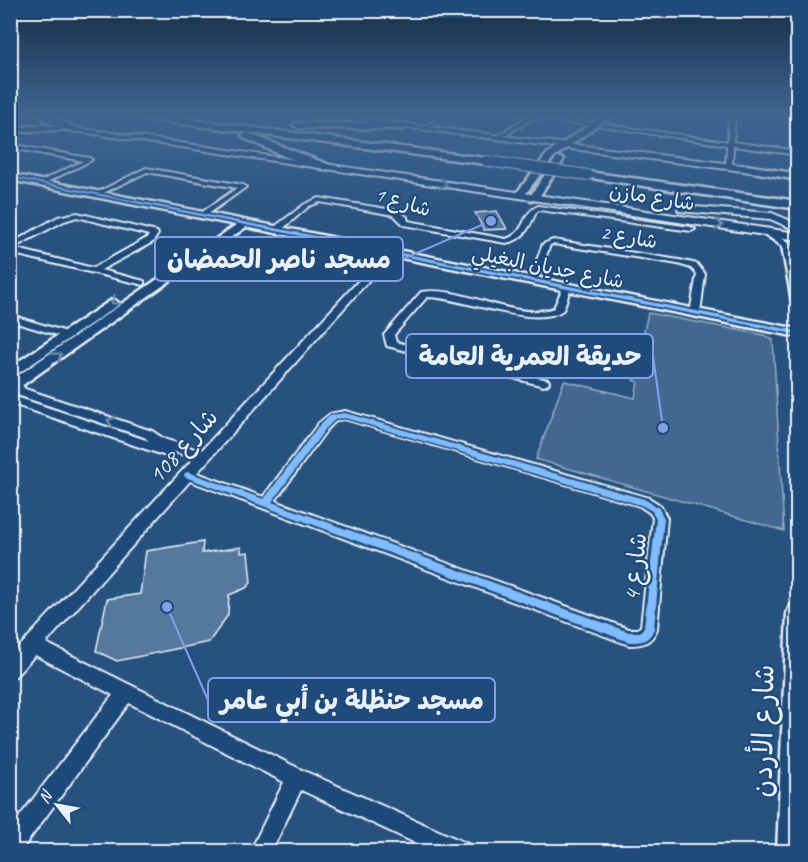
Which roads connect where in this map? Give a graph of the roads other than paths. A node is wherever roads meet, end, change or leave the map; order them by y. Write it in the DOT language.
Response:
graph roads {
  1 [pos="56,154"];
  2 [pos="241,154"];
  3 [pos="292,154"];
  4 [pos="453,154"];
  5 [pos="556,154"];
  6 [pos="562,154"];
  7 [pos="638,154"];
  8 [pos="730,154"];
  9 [pos="729,166"];
  10 [pos="326,167"];
  11 [pos="746,168"];
  12 [pos="589,173"];
  13 [pos="798,176"];
  14 [pos="10,177"];
  15 [pos="41,183"];
  16 [pos="542,186"];
  17 [pos="97,194"];
  18 [pos="520,195"];
  19 [pos="534,198"];
  20 [pos="798,198"];
  21 [pos="798,205"];
  22 [pos="204,215"];
  23 [pos="622,215"];
  24 [pos="239,222"];
  25 [pos="798,228"];
  26 [pos="691,229"];
  27 [pos="276,230"];
  28 [pos="770,233"];
  29 [pos="798,237"];
  30 [pos="10,249"];
  31 [pos="390,252"];
  32 [pos="192,255"];
  33 [pos="94,270"];
  34 [pos="533,281"];
  35 [pos="141,284"];
  36 [pos="567,287"];
  37 [pos="797,295"];
  38 [pos="695,313"];
  39 [pos="13,321"];
  40 [pos="798,333"];
  41 [pos="67,335"];
  42 [pos="544,382"];
  43 [pos="12,383"];
  44 [pos="10,399"];
  45 [pos="48,400"];
  46 [pos="37,409"];
  47 [pos="148,434"];
  48 [pos="137,444"];
  49 [pos="201,460"];
  50 [pos="188,475"];
  51 [pos="267,502"];
  52 [pos="798,613"];
  53 [pos="33,645"];
  54 [pos="10,670"];
  55 [pos="126,692"];
  56 [pos="297,778"];
  57 [pos="10,847"];
  58 [pos="260,852"];
  59 [pos="460,852"];
  60 [pos="792,852"];
  1 -- 15 [label="street"];
  2 -- 10 [label="main road, شارع مازن"];
  3 -- 10 [label="highway"];
  4 -- 12 [label="highway, bridge"];
  5 -- 18 [label="street"];
  6 -- 16 [label="street"];
  7 -- 9 [label="main road, شارع مازن"];
  8 -- 9 [label="street"];
  9 -- 11 [label="main road, شارع مازن"];
  10 -- 18 [label="main road, شارع مازن, one-way"];
  11 -- 13 [label="highway"];
  12 -- 20 [label="highway"];
  12 -- 21 [label="highway"];
  14 -- 15 [label="street, شارع جديان البغيلي"];
  15 -- 17 [label="street, شارع جديان البغيلي"];
  16 -- 19 [label="street"];
  16 -- 25 [label="main road"];
  17 -- 22 [label="street, شارع جديان البغيلي"];
  17 -- 22 [label="street"];
  18 -- 19 [label="main road, شارع مازن"];
  19 -- 23 [label="main road, شارع مازن"];
  22 -- 24 [label="street, شارع جديان البغيلي"];
  23 -- 26 [label="street, شارع 1"];
  23 -- 27 [label="street, شارع 1"];
  23 -- 28 [label="main road, شارع مازن, one-way"];
  24 -- 27 [label="street, شارع جديان البغيلي"];
  24 -- 32 [label="street"];
  27 -- 31 [label="street, شارع جديان البغيلي"];
  28 -- 29 [label="main road, شارع مازن"];
  28 -- 37 [label="street"];
  30 -- 33 [label="street"];
  30 -- 33 [label="street"];
  31 -- 34 [label="street, شارع جديان البغيلي"];
  31 -- 49 [label="street, شارع 108"];
  32 -- 35 [label="street"];
  43 -- 32 [label="street, one-way"];
  33 -- 35 [label="street"];
  34 -- 36 [label="street, شارع جديان البغيلي"];
  34 -- 38 [label="street, شارع 2"];
  35 -- 41 [label="street, one-way"];
  36 -- 38 [label="street, شارع جديان البغيلي"];
  36 -- 42 [label="street"];
  38 -- 40 [label="street, شارع جديان البغيلي"];
  39 -- 41 [label="street"];
  41 -- 43 [label="street"];
  43 -- 45 [label="street"];
  44 -- 46 [label="street"];
  45 -- 46 [label="street"];
  47 -- 45 [label="street, one-way"];
  46 -- 48 [label="street"];
  47 -- 48 [label="street"];
  47 -- 49 [label="street"];
  48 -- 49 [label="street"];
  49 -- 50 [label="street, شارع 108"];
  50 -- 51 [label="street, شارع 4"];
  50 -- 53 [label="street, شارع 108"];
  51 -- 51 [label="street, شارع 4"];
  52 -- 60 [label="street, شارع الأردن"];
  53 -- 54 [label="street, شارع 108"];
  53 -- 55 [label="street"];
  55 -- 56 [label="street"];
  55 -- 57 [label="street"];
  56 -- 58 [label="street"];
  56 -- 59 [label="street"];
}
